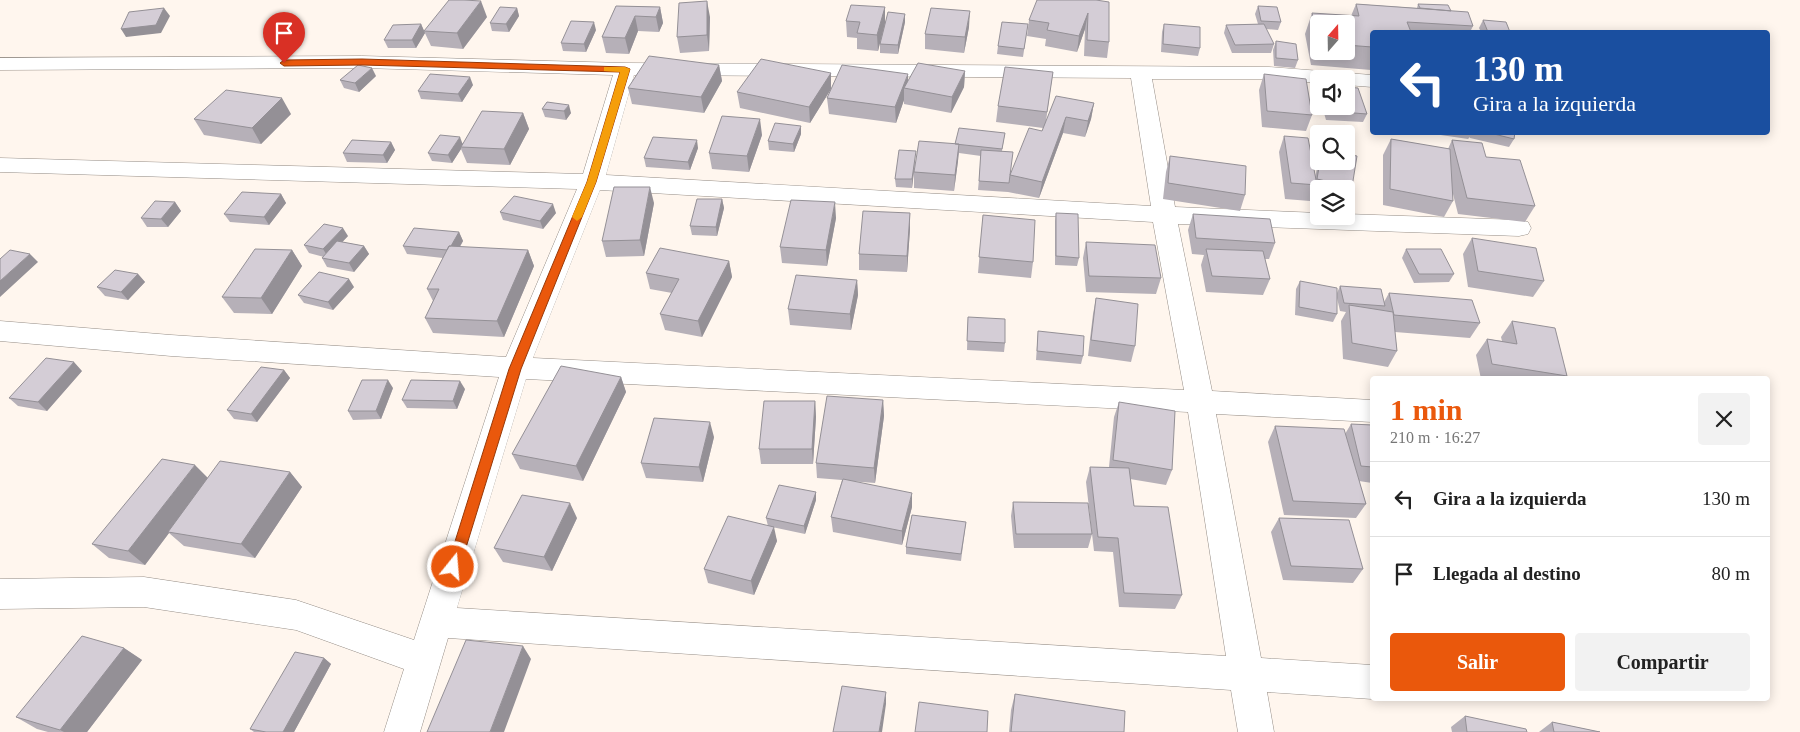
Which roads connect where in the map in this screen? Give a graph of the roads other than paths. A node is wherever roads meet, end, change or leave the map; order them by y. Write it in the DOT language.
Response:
graph roads {
  1 [pos="0,64"];
  2 [pos="625,69"];
  3 [pos="1142,72"];
  4 [pos="1370,81"];
  5 [pos="0,166"];
  6 [pos="592,182"];
  7 [pos="1164,215"];
  8 [pos="1519,228"];
  9 [pos="0,331"];
  10 [pos="515,369"];
  11 [pos="1200,401"];
  12 [pos="1370,411"];
  13 [pos="0,594"];
  14 [pos="437,622"];
  15 [pos="425,660"];
  16 [pos="1246,674"];
  17 [pos="1370,682"];
  18 [pos="402,732"];
  19 [pos="1256,732"];
  1 -- 2 [label="street"];
  2 -- 3 [label="street"];
  2 -- 6 [label="street"];
  3 -- 4 [label="street"];
  3 -- 7 [label="street"];
  5 -- 6 [label="street"];
  6 -- 7 [label="street"];
  6 -- 10 [label="street"];
  7 -- 8 [label="street"];
  7 -- 11 [label="street"];
  9 -- 10 [label="street"];
  10 -- 11 [label="street"];
  10 -- 14 [label="street"];
  11 -- 12 [label="street"];
  11 -- 16 [label="street"];
  13 -- 15 [label="street"];
  14 -- 15 [label="street"];
  14 -- 16 [label="street"];
  15 -- 18 [label="street"];
  16 -- 17 [label="street"];
  16 -- 19 [label="street"];
}
